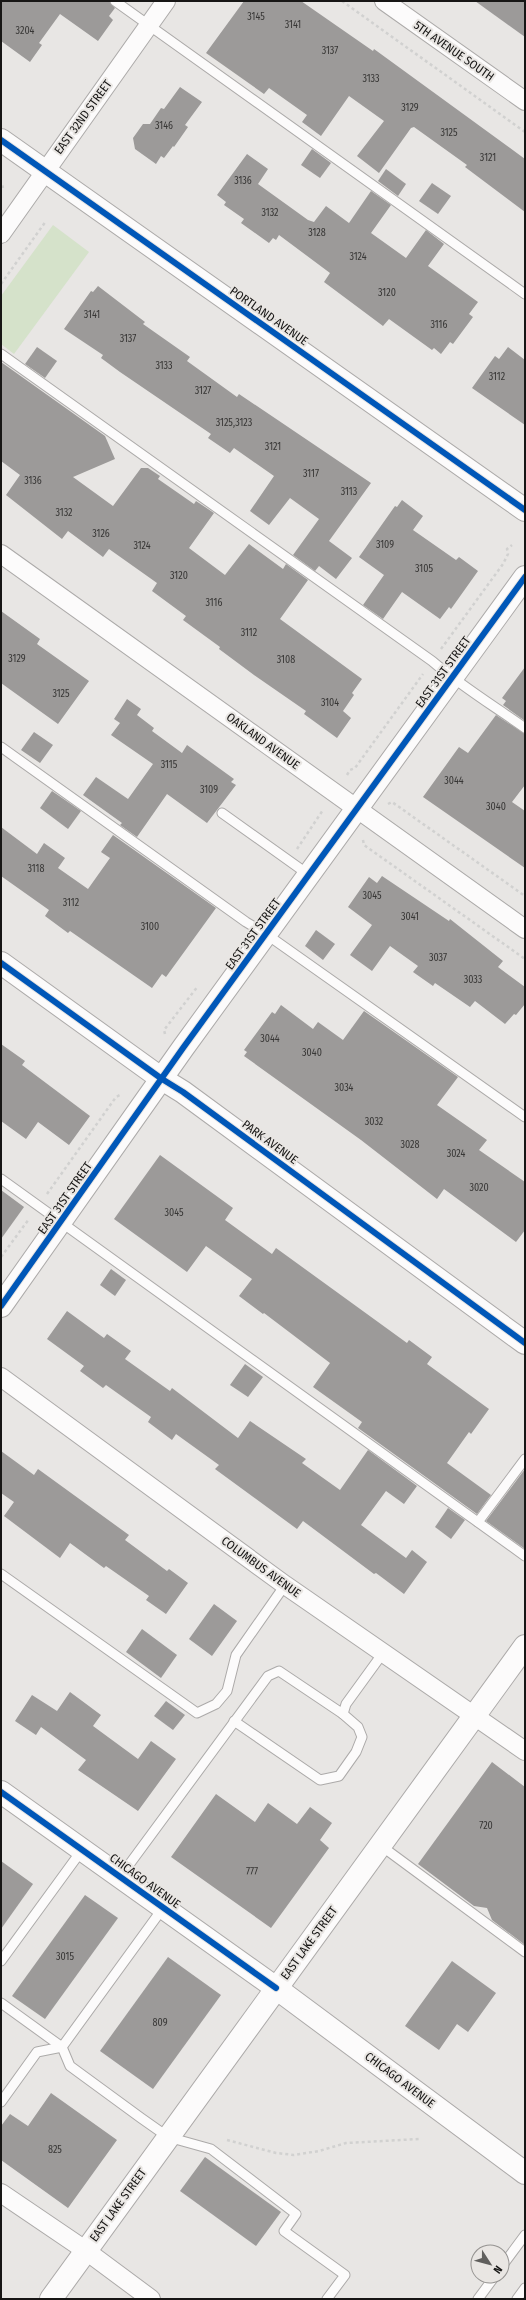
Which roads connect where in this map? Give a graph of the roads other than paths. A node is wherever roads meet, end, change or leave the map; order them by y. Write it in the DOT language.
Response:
graph roads {
  1 [pos="115,1"];
  2 [pos="166,1"];
  3 [pos="384,1"];
  4 [pos="150,24"];
  5 [pos="525,101"];
  6 [pos="1,140"];
  7 [pos="45,171"];
  8 [pos="1,234"];
  9 [pos="525,294"];
  10 [pos="1,354"];
  11 [pos="525,510"];
  12 [pos="1,554"];
  13 [pos="525,577"];
  14 [pos="452,679"];
  15 [pos="525,728"];
  16 [pos="1,747"];
  17 [pos="358,808"];
  18 [pos="222,813"];
  19 [pos="309,875"];
  20 [pos="525,928"];
  21 [pos="266,934"];
  22 [pos="1,962"];
  23 [pos="162,1079"];
  24 [pos="525,1117"];
  25 [pos="1,1179"];
  26 [pos="62,1222"];
  27 [pos="1,1306"];
  28 [pos="525,1343"];
  29 [pos="1,1377"];
  30 [pos="525,1459"];
  31 [pos="478,1522"];
  32 [pos="525,1556"];
  33 [pos="1,1574"];
  34 [pos="286,1585"];
  35 [pos="525,1646"];
  36 [pos="383,1653"];
  37 [pos="342,1714"];
  38 [pos="475,1715"];
  39 [pos="234,1721"];
  40 [pos="525,1751"];
  41 [pos="1,1792"];
  42 [pos="380,1845"];
  43 [pos="82,1850"];
  44 [pos="120,1877"];
  45 [pos="163,1908"];
  46 [pos="525,1952"];
  47 [pos="1,1961"];
  48 [pos="276,1988"];
  49 [pos="1,2003"];
  50 [pos="62,2047"];
  51 [pos="1,2102"];
  52 [pos="168,2136"];
  53 [pos="525,2173"];
  54 [pos="1,2193"];
  55 [pos="525,2235"];
  56 [pos="85,2250"];
  57 [pos="510,2255"];
  58 [pos="489,2284"];
  59 [pos="525,2288"];
  60 [pos="51,2299"];
  61 [pos="151,2299"];
  62 [pos="327,2299"];
  63 [pos="478,2299"];
  64 [pos="517,2299"];
  1 -- 4 [label="lane"];
  2 -- 4 [label="street, EAST 32ND STREET"];
  3 -- 5 [label="street, 5TH AVENUE SOUTH"];
  4 -- 7 [label="street, EAST 32ND STREET"];
  4 -- 9 [label="lane"];
  6 -- 7 [label="street, PORTLAND AVENUE"];
  7 -- 8 [label="street, EAST 32ND STREET"];
  7 -- 11 [label="street, PORTLAND AVENUE"];
  10 -- 14 [label="lane"];
  12 -- 17 [label="street, OAKLAND AVENUE"];
  13 -- 14 [label="street, EAST 31ST STREET"];
  14 -- 15 [label="lane"];
  14 -- 17 [label="street, EAST 31ST STREET"];
  16 -- 21 [label="lane"];
  17 -- 19 [label="street, EAST 31ST STREET"];
  17 -- 20 [label="street, OAKLAND AVENUE"];
  18 -- 19 [label="lane"];
  19 -- 21 [label="street, EAST 31ST STREET"];
  21 -- 23 [label="street, EAST 31ST STREET"];
  21 -- 24 [label="lane"];
  22 -- 23 [label="street, PARK AVENUE"];
  23 -- 26 [label="street, EAST 31ST STREET"];
  23 -- 28 [label="street, PARK AVENUE"];
  25 -- 26 [label="lane"];
  26 -- 27 [label="street, EAST 31ST STREET"];
  26 -- 31 [label="lane"];
  29 -- 34 [label="street, COLUMBUS AVENUE"];
  30 -- 31 [label="lane"];
  31 -- 32 [label="lane"];
  33 -- 34 [label="lane"];
  34 -- 36 [label="street, COLUMBUS AVENUE"];
  35 -- 38 [label="street, EAST LAKE STREET"];
  36 -- 37 [label="lane"];
  36 -- 38 [label="street, COLUMBUS AVENUE"];
  37 -- 39 [label="lane"];
  37 -- 39 [label="lane"];
  38 -- 40 [label="street, COLUMBUS AVENUE"];
  38 -- 42 [label="street, EAST LAKE STREET"];
  39 -- 44 [label="lane"];
  41 -- 43 [label="street, CHICAGO AVENUE"];
  42 -- 46 [label="lane"];
  42 -- 48 [label="street, EAST LAKE STREET"];
  43 -- 44 [label="street, CHICAGO AVENUE"];
  43 -- 47 [label="lane"];
  44 -- 45 [label="street, CHICAGO AVENUE"];
  45 -- 48 [label="street, CHICAGO AVENUE"];
  45 -- 50 [label="lane"];
  48 -- 52 [label="street, EAST LAKE STREET"];
  48 -- 53 [label="street, CHICAGO AVENUE"];
  49 -- 50 [label="lane"];
  50 -- 51 [label="lane"];
  50 -- 52 [label="lane"];
  52 -- 56 [label="street, EAST LAKE STREET"];
  52 -- 62 [label="lane"];
  54 -- 56 [label="street"];
  55 -- 57 [label="lane"];
  56 -- 60 [label="street, EAST LAKE STREET"];
  56 -- 61 [label="street"];
  58 -- 63 [label="lane"];
  59 -- 64 [label="lane"];
}
